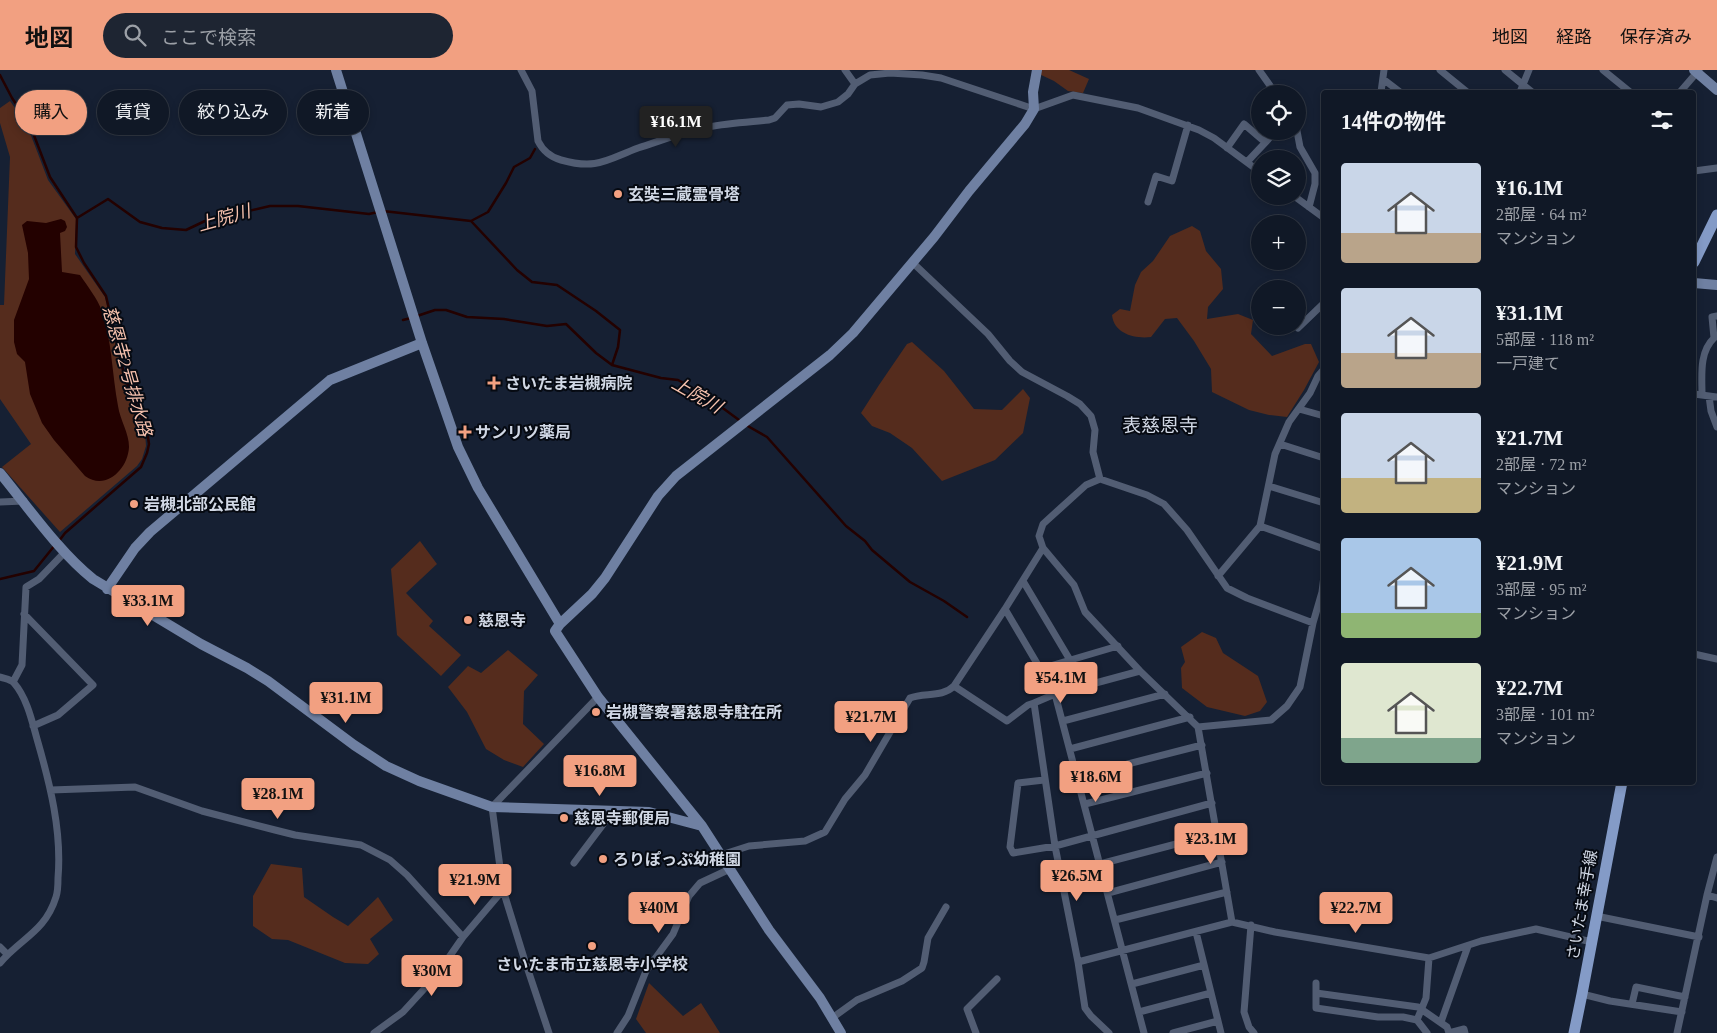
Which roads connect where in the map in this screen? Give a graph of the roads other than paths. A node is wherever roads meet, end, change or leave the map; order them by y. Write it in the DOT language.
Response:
graph roads {
  1 [pos="336,70"];
  2 [pos="520,70"];
  3 [pos="845,70"];
  4 [pos="1037,70"];
  5 [pos="1259,70"];
  6 [pos="1384,70"];
  7 [pos="1440,70"];
  8 [pos="1505,70"];
  9 [pos="1529,70"];
  10 [pos="1603,70"];
  11 [pos="1696,71"];
  12 [pos="922,73"];
  13 [pos="1383,79"];
  14 [pos="855,84"];
  15 [pos="1522,84"];
  16 [pos="1270,85"];
  17 [pos="1381,90"];
  18 [pos="1397,90"];
  19 [pos="1464,90"];
  20 [pos="1520,90"];
  21 [pos="1530,90"];
  22 [pos="1628,90"];
  23 [pos="1682,90"];
  24 [pos="1717,90"];
  25 [pos="1034,109"];
  26 [pos="1188,125"];
  27 [pos="1299,140"];
  28 [pos="1265,142"];
  29 [pos="1227,148"];
  30 [pos="1247,162"];
  31 [pos="1251,165"];
  32 [pos="1717,168"];
  33 [pos="1696,172"];
  34 [pos="1148,202"];
  35 [pos="1306,204"];
  36 [pos="1309,206"];
  37 [pos="1717,215"];
  38 [pos="1321,216"];
  39 [pos="1696,258"];
  40 [pos="912,262"];
  41 [pos="1696,283"];
  42 [pos="1717,285"];
  43 [pos="1321,306"];
  44 [pos="1717,316"];
  45 [pos="1306,320"];
  46 [pos="1715,338"];
  47 [pos="422,343"];
  48 [pos="1321,372"];
  49 [pos="1696,394"];
  50 [pos="1710,396"];
  51 [pos="1299,409"];
  52 [pos="1321,415"];
  53 [pos="1717,427"];
  54 [pos="1280,444"];
  55 [pos="1321,457"];
  56 [pos="0,473"];
  57 [pos="1100,479"];
  58 [pos="1269,486"];
  59 [pos="24,501"];
  60 [pos="0,502"];
  61 [pos="1321,502"];
  62 [pos="1260,526"];
  63 [pos="60,546"];
  64 [pos="1043,548"];
  65 [pos="1321,548"];
  66 [pos="1218,576"];
  67 [pos="1024,581"];
  68 [pos="107,589"];
  69 [pos="1321,595"];
  70 [pos="1005,609"];
  71 [pos="24,614"];
  72 [pos="1313,623"];
  73 [pos="560,624"];
  74 [pos="1118,646"];
  75 [pos="1696,654"];
  76 [pos="1717,659"];
  77 [pos="1070,660"];
  78 [pos="1040,669"];
  79 [pos="1140,671"];
  80 [pos="0,677"];
  81 [pos="12,682"];
  82 [pos="954,686"];
  83 [pos="1055,694"];
  84 [pos="1165,694"];
  85 [pos="598,697"];
  86 [pos="1034,703"];
  87 [pos="1190,717"];
  88 [pos="1063,721"];
  89 [pos="33,726"];
  90 [pos="1198,727"];
  91 [pos="1202,745"];
  92 [pos="1070,749"];
  93 [pos="1207,773"];
  94 [pos="1078,776"];
  95 [pos="1044,780"];
  96 [pos="1621,785"];
  97 [pos="52,790"];
  98 [pos="1085,804"];
  99 [pos="1212,804"];
  100 [pos="492,807"];
  101 [pos="614,810"];
  102 [pos="702,826"];
  103 [pos="1218,833"];
  104 [pos="1093,835"];
  105 [pos="1055,846"];
  106 [pos="721,854"];
  107 [pos="1717,856"];
  108 [pos="1222,862"];
  109 [pos="574,863"];
  110 [pos="1100,864"];
  111 [pos="730,869"];
  112 [pos="503,890"];
  113 [pos="1227,892"];
  114 [pos="1108,893"];
  115 [pos="1707,895"];
  116 [pos="1717,898"];
  117 [pos="946,907"];
  118 [pos="1596,916"];
  119 [pos="1115,920"];
  120 [pos="1232,922"];
  121 [pos="1251,925"];
  122 [pos="1196,932"];
  123 [pos="463,937"];
  124 [pos="1699,937"];
  125 [pos="1592,942"];
  126 [pos="1468,946"];
  127 [pos="0,947"];
  128 [pos="1123,950"];
  129 [pos="7,954"];
  130 [pos="1429,958"];
  131 [pos="1078,962"];
  132 [pos="0,963"];
  133 [pos="1204,965"];
  134 [pos="998,980"];
  135 [pos="1316,983"];
  136 [pos="1132,984"];
  137 [pos="1211,993"];
  138 [pos="1316,993"];
  139 [pos="1582,994"];
  140 [pos="1685,997"];
  141 [pos="1632,1004"];
  142 [pos="1421,1009"];
  143 [pos="1139,1012"];
  144 [pos="1682,1012"];
  145 [pos="832,1018"];
  146 [pos="1417,1020"];
  147 [pos="1218,1021"];
  148 [pos="1442,1022"];
  149 [pos="374,1033"];
  150 [pos="549,1033"];
  151 [pos="617,1033"];
  152 [pos="841,1033"];
  153 [pos="976,1033"];
  154 [pos="1109,1033"];
  155 [pos="1144,1033"];
  156 [pos="1173,1033"];
  157 [pos="1221,1033"];
  158 [pos="1254,1033"];
  159 [pos="1427,1033"];
  160 [pos="1449,1033"];
  161 [pos="1464,1033"];
  162 [pos="1574,1033"];
  163 [pos="1677,1033"];
  1 -- 47 [label="street"];
  2 -- 14 [label="street"];
  3 -- 14 [label="street"];
  4 -- 25 [label="street"];
  5 -- 16 [label="street"];
  6 -- 13 [label="street"];
  7 -- 19 [label="street"];
  8 -- 15 [label="street"];
  9 -- 15 [label="street"];
  10 -- 22 [label="street"];
  11 -- 23 [label="street"];
  11 -- 24 [label="street"];
  12 -- 14 [label="street"];
  12 -- 25 [label="street"];
  13 -- 17 [label="street"];
  13 -- 18 [label="street"];
  15 -- 20 [label="street"];
  15 -- 21 [label="street"];
  25 -- 26 [label="street"];
  25 -- 40 [label="street"];
  26 -- 29 [label="street"];
  26 -- 34 [label="street"];
  27 -- 36 [label="street"];
  28 -- 29 [label="street"];
  28 -- 30 [label="street"];
  29 -- 30 [label="street"];
  30 -- 31 [label="street"];
  32 -- 33 [label="street"];
  35 -- 36 [label="street"];
  36 -- 38 [label="street"];
  37 -- 39 [label="main road"];
  40 -- 57 [label="street"];
  40 -- 73 [label="street"];
  41 -- 42 [label="street"];
  43 -- 45 [label="street"];
  44 -- 46 [label="street"];
  46 -- 50 [label="street"];
  47 -- 68 [label="street"];
  47 -- 73 [label="street"];
  48 -- 51 [label="street"];
  49 -- 50 [label="street"];
  50 -- 53 [label="street"];
  51 -- 52 [label="street"];
  51 -- 54 [label="street"];
  54 -- 55 [label="street"];
  54 -- 58 [label="street"];
  56 -- 59 [label="street"];
  57 -- 64 [label="street"];
  57 -- 66 [label="street"];
  58 -- 61 [label="street"];
  58 -- 62 [label="street"];
  59 -- 60 [label="street"];
  59 -- 63 [label="street"];
  62 -- 65 [label="street"];
  62 -- 66 [label="street"];
  63 -- 68 [label="street"];
  63 -- 71 [label="street"];
  64 -- 67 [label="street"];
  64 -- 74 [label="street"];
  66 -- 72 [label="street"];
  67 -- 70 [label="street"];
  67 -- 77 [label="street"];
  68 -- 100 [label="street"];
  69 -- 72 [label="street"];
  70 -- 78 [label="street"];
  70 -- 82 [label="street"];
  71 -- 81 [label="street"];
  71 -- 89 [label="street"];
  72 -- 90 [label="street"];
  73 -- 85 [label="street"];
  74 -- 77 [label="street"];
  74 -- 79 [label="street"];
  75 -- 76 [label="street"];
  77 -- 78 [label="street"];
  78 -- 83 [label="street"];
  79 -- 83 [label="street"];
  79 -- 84 [label="street"];
  80 -- 81 [label="street"];
  81 -- 89 [label="street"];
  82 -- 86 [label="street"];
  82 -- 106 [label="street"];
  83 -- 86 [label="street"];
  83 -- 88 [label="street"];
  84 -- 87 [label="street"];
  84 -- 88 [label="street"];
  85 -- 100 [label="street"];
  85 -- 102 [label="street"];
  86 -- 95 [label="street"];
  87 -- 90 [label="street"];
  87 -- 92 [label="street"];
  88 -- 92 [label="street"];
  89 -- 97 [label="street"];
  90 -- 91 [label="street"];
  91 -- 93 [label="street"];
  91 -- 94 [label="street"];
  92 -- 94 [label="street"];
  93 -- 98 [label="street"];
  93 -- 99 [label="street"];
  94 -- 98 [label="street"];
  95 -- 105 [label="street"];
  95 -- 105 [label="street"];
  96 -- 118 [label="main road, さいたま幸手線"];
  97 -- 123 [label="street"];
  97 -- 129 [label="street"];
  98 -- 104 [label="street"];
  99 -- 103 [label="street"];
  99 -- 104 [label="street"];
  100 -- 101 [label="street"];
  100 -- 112 [label="street"];
  101 -- 102 [label="street"];
  101 -- 109 [label="street"];
  102 -- 106 [label="street"];
  103 -- 108 [label="street"];
  103 -- 110 [label="street"];
  104 -- 105 [label="street"];
  104 -- 110 [label="street"];
  105 -- 131 [label="street"];
  106 -- 111 [label="street"];
  107 -- 115 [label="street"];
  108 -- 113 [label="street"];
  108 -- 114 [label="street"];
  110 -- 114 [label="street"];
  111 -- 145 [label="street"];
  111 -- 151 [label="street"];
  112 -- 123 [label="street"];
  112 -- 150 [label="street"];
  113 -- 119 [label="street"];
  113 -- 120 [label="street"];
  114 -- 119 [label="street"];
  115 -- 116 [label="street"];
  115 -- 124 [label="street"];
  117 -- 145 [label="street"];
  118 -- 124 [label="street"];
  118 -- 125 [label="main road, さいたま幸手線"];
  119 -- 128 [label="street"];
  120 -- 121 [label="street"];
  120 -- 122 [label="street"];
  121 -- 130 [label="street"];
  121 -- 158 [label="street"];
  122 -- 128 [label="street"];
  122 -- 133 [label="street"];
  123 -- 149 [label="street"];
  124 -- 140 [label="street"];
  125 -- 126 [label="street"];
  125 -- 139 [label="main road, さいたま幸手線"];
  126 -- 130 [label="street"];
  126 -- 148 [label="street"];
  127 -- 129 [label="street"];
  128 -- 131 [label="street"];
  128 -- 136 [label="street"];
  129 -- 132 [label="street"];
  130 -- 142 [label="street"];
  131 -- 154 [label="street"];
  133 -- 136 [label="street"];
  133 -- 137 [label="street"];
  134 -- 153 [label="street"];
  135 -- 138 [label="street"];
  136 -- 143 [label="street"];
  137 -- 143 [label="street"];
  137 -- 147 [label="street"];
  138 -- 142 [label="street"];
  138 -- 146 [label="street"];
  139 -- 141 [label="street"];
  139 -- 162 [label="main road, さいたま幸手線"];
  140 -- 141 [label="street"];
  140 -- 144 [label="street"];
  141 -- 144 [label="street"];
  142 -- 146 [label="street"];
  142 -- 148 [label="street"];
  143 -- 155 [label="street"];
  144 -- 163 [label="street"];
  145 -- 152 [label="street"];
  146 -- 159 [label="street"];
  147 -- 156 [label="street"];
  147 -- 157 [label="street"];
  148 -- 160 [label="street"];
  160 -- 161 [label="street"];
}
